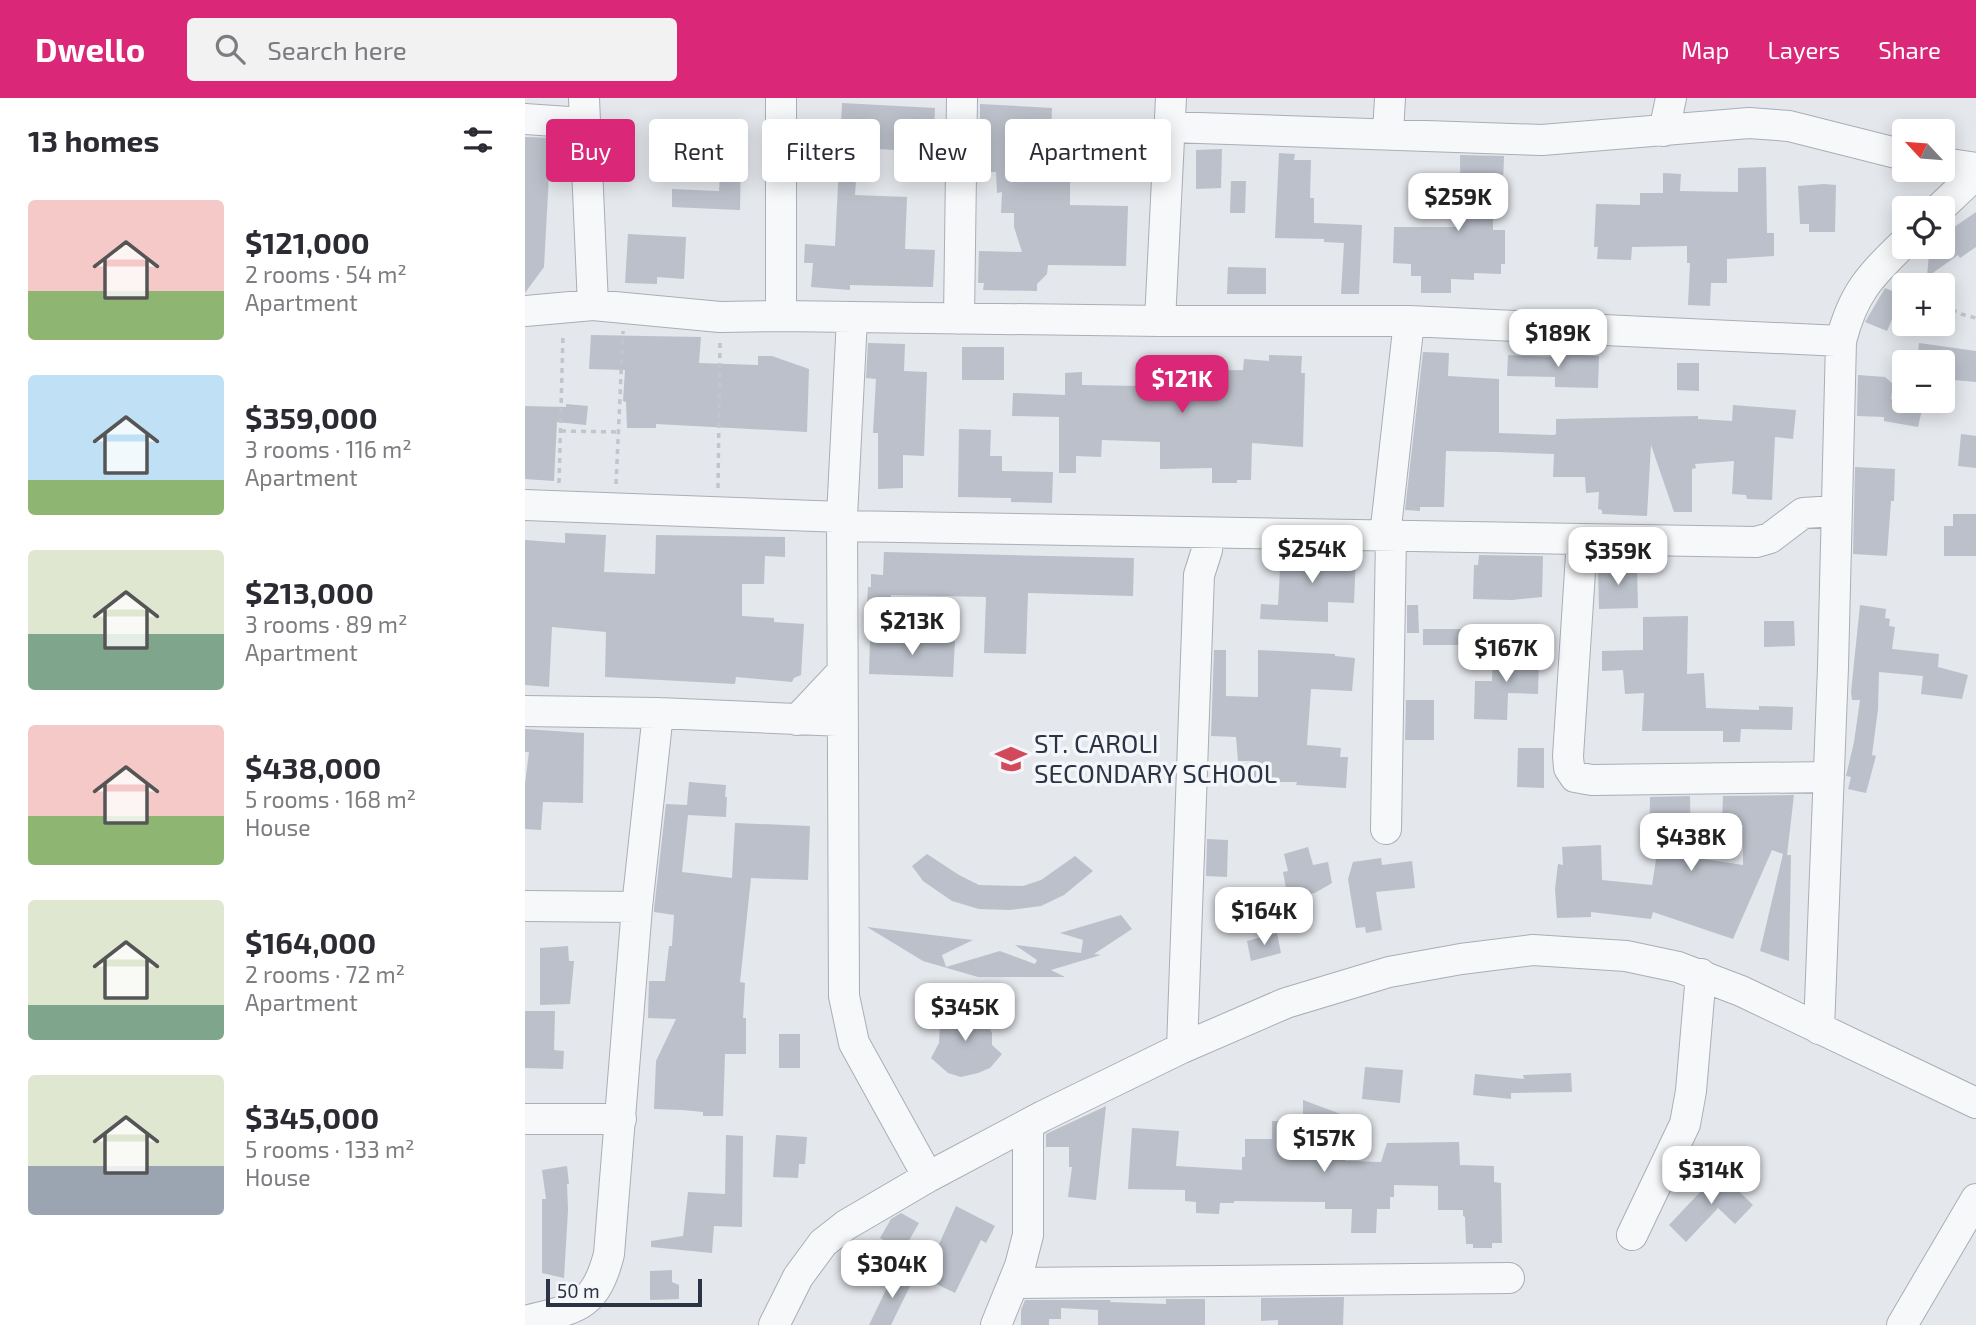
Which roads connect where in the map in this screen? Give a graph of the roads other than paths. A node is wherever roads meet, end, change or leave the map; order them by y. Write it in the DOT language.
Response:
graph roads {
  1 [pos="781,98"];
  2 [pos="962,98"];
  3 [pos="1390,98"];
  4 [pos="1671,98"];
  5 [pos="583,110"];
  6 [pos="1170,112"];
  7 [pos="525,118"];
  8 [pos="1664,131"];
  9 [pos="1388,133"];
  10 [pos="1892,152"];
  11 [pos="1955,165"];
  12 [pos="1976,168"];
  13 [pos="1976,174"];
  14 [pos="1953,196"];
  15 [pos="1892,255"];
  16 [pos="593,305"];
  17 [pos="525,311"];
  18 [pos="781,316"];
  19 [pos="852,318"];
  20 [pos="959,319"];
  21 [pos="1160,321"];
  22 [pos="1409,321"];
  23 [pos="1841,341"];
  24 [pos="525,505"];
  25 [pos="1836,510"];
  26 [pos="842,521"];
  27 [pos="1388,537"];
  28 [pos="1582,540"];
  29 [pos="1207,550"];
  30 [pos="842,671"];
  31 [pos="525,711"];
  32 [pos="658,713"];
  33 [pos="797,720"];
  34 [pos="842,721"];
  35 [pos="1829,777"];
  36 [pos="1386,829"];
  37 [pos="525,906"];
  38 [pos="637,907"];
  39 [pos="1701,974"];
  40 [pos="1819,1029"];
  41 [pos="1182,1048"];
  42 [pos="1976,1102"];
  43 [pos="621,1118"];
  44 [pos="525,1119"];
  45 [pos="1028,1124"];
  46 [pos="928,1177"];
  47 [pos="1976,1199"];
  48 [pos="1632,1235"];
  49 [pos="1509,1278"];
  50 [pos="1013,1283"];
  51 [pos="525,1321"];
  52 [pos="774,1325"];
  53 [pos="996,1325"];
  54 [pos="1902,1325"];
  1 -- 18 [label="street"];
  2 -- 20 [label="street"];
  3 -- 9 [label="street"];
  4 -- 8 [label="street"];
  5 -- 7 [label="street"];
  5 -- 16 [label="street"];
  6 -- 9 [label="street"];
  6 -- 21 [label="street"];
  8 -- 9 [label="street"];
  8 -- 10 [label="street"];
  11 -- 12 [label="street"];
  13 -- 14 [label="street"];
  15 -- 23 [label="street"];
  16 -- 17 [label="street"];
  16 -- 18 [label="street"];
  18 -- 19 [label="street"];
  19 -- 20 [label="street"];
  19 -- 26 [label="street"];
  20 -- 21 [label="street"];
  21 -- 22 [label="street"];
  22 -- 23 [label="street"];
  22 -- 27 [label="street"];
  23 -- 25 [label="street"];
  24 -- 26 [label="street"];
  25 -- 28 [label="street"];
  25 -- 35 [label="street"];
  26 -- 27 [label="street"];
  26 -- 30 [label="street"];
  27 -- 28 [label="street"];
  27 -- 36 [label="street"];
  28 -- 35 [label="street"];
  29 -- 41 [label="street"];
  30 -- 33 [label="street"];
  30 -- 34 [label="street"];
  31 -- 32 [label="street"];
  32 -- 33 [label="street"];
  32 -- 38 [label="street"];
  33 -- 34 [label="street"];
  34 -- 46 [label="street"];
  35 -- 40 [label="street"];
  37 -- 38 [label="street"];
  38 -- 43 [label="street"];
  39 -- 40 [label="street"];
  39 -- 41 [label="street"];
  39 -- 48 [label="street"];
  40 -- 42 [label="street"];
  41 -- 45 [label="street"];
  43 -- 44 [label="street"];
  43 -- 51 [label="street"];
  45 -- 46 [label="street"];
  45 -- 50 [label="street"];
  46 -- 52 [label="street"];
  47 -- 54 [label="street"];
  49 -- 50 [label="street"];
  50 -- 53 [label="street"];
}
